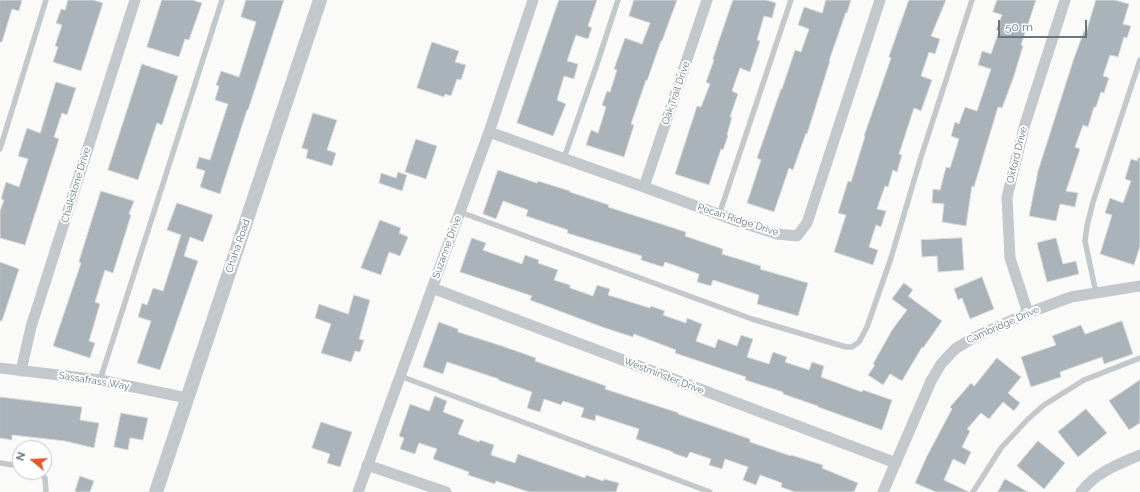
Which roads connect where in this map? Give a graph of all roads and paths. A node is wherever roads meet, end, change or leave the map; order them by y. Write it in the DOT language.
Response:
graph roads {
  1 [pos="46,0"];
  2 [pos="136,0"];
  3 [pos="222,0"];
  4 [pos="320,0"];
  5 [pos="533,0"];
  6 [pos="618,0"];
  7 [pos="707,0"];
  8 [pos="791,0"];
  9 [pos="880,0"];
  10 [pos="972,0"];
  11 [pos="1065,0"];
  12 [pos="1140,60"];
  13 [pos="489,132"];
  14 [pos="0,149"];
  15 [pos="564,158"];
  16 [pos="644,186"];
  17 [pos="460,212"];
  18 [pos="719,214"];
  19 [pos="1140,286"];
  20 [pos="432,288"];
  21 [pos="1096,293"];
  22 [pos="1028,313"];
  23 [pos="1140,358"];
  24 [pos="0,368"];
  25 [pos="22,371"];
  26 [pos="400,376"];
  27 [pos="100,380"];
  28 [pos="187,398"];
  29 [pos="1140,455"];
  30 [pos="0,463"];
  31 [pos="896,463"];
  32 [pos="12,465"];
  33 [pos="367,465"];
  34 [pos="45,480"];
  35 [pos="46,492"];
  36 [pos="156,492"];
  37 [pos="358,492"];
  38 [pos="446,492"];
  39 [pos="710,492"];
  40 [pos="883,492"];
  41 [pos="973,492"];
  42 [pos="1081,492"];
  1 -- 14 [label="lane"];
  2 -- 25 [label="street, Chalkstone Drive"];
  3 -- 27 [label="lane"];
  4 -- 28 [label="street, Chaha Road"];
  5 -- 13 [label="street, Suzanne Drive"];
  6 -- 15 [label="lane"];
  7 -- 16 [label="street, Oak Trail Drive"];
  8 -- 18 [label="lane"];
  9 -- 18 [label="street, Pecan Ridge Drive"];
  10 -- 17 [label="lane"];
  11 -- 22 [label="street, Oxford Drive"];
  12 -- 21 [label="lane"];
  13 -- 15 [label="street, Pecan Ridge Drive"];
  13 -- 17 [label="street, Suzanne Drive"];
  15 -- 16 [label="street, Pecan Ridge Drive"];
  16 -- 18 [label="street, Pecan Ridge Drive"];
  17 -- 20 [label="street, Suzanne Drive"];
  19 -- 21 [label="street, Cambridge Drive"];
  20 -- 26 [label="street, Suzanne Drive"];
  20 -- 31 [label="street, Westminster Drive"];
  21 -- 22 [label="street, Cambridge Drive"];
  22 -- 31 [label="street, Cambridge Drive"];
  23 -- 41 [label="lane"];
  24 -- 25 [label="street, Sassafrass Way"];
  25 -- 27 [label="street, Sassafrass Way"];
  26 -- 33 [label="street, Suzanne Drive"];
  26 -- 39 [label="lane"];
  27 -- 28 [label="street, Sassafrass Way"];
  28 -- 36 [label="street, Chaha Road"];
  29 -- 42 [label="street"];
  30 -- 32 [label="lane"];
  31 -- 40 [label="street, Cambridge Drive"];
  33 -- 37 [label="street, Suzanne Drive"];
  33 -- 38 [label="street"];
  34 -- 35 [label="lane"];
}
